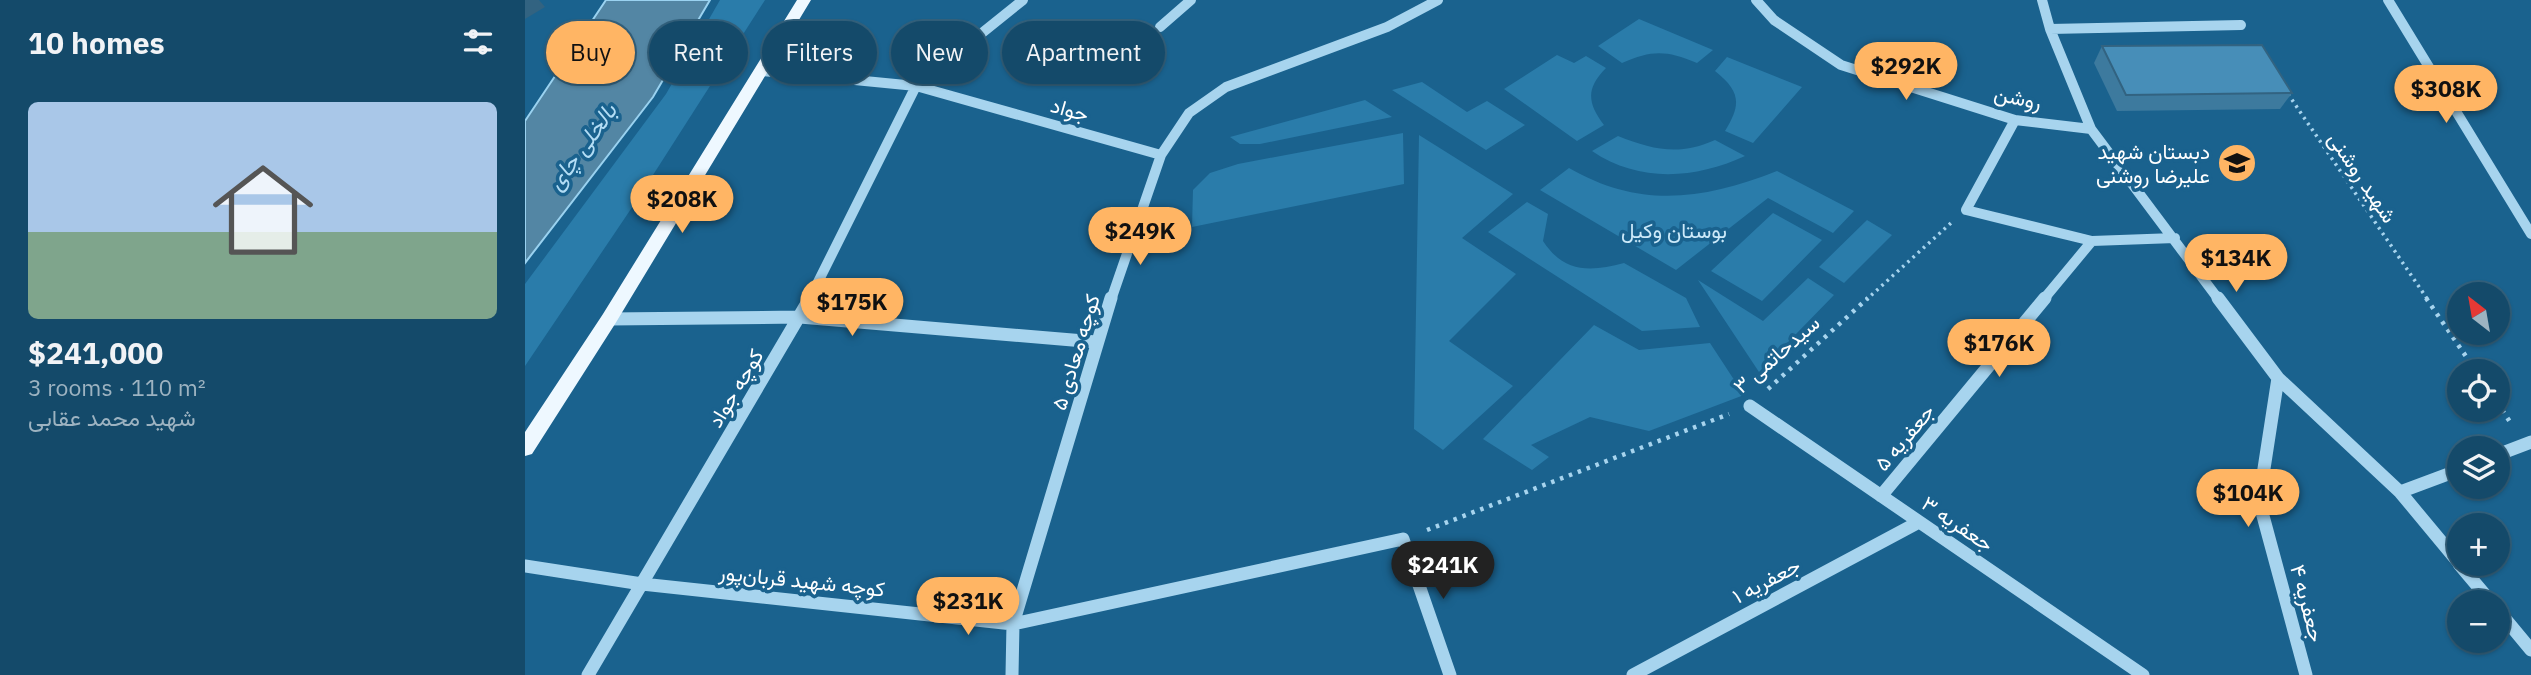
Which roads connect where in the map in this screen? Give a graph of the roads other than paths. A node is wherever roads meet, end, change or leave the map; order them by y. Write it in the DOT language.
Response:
graph roads {
  1 [pos="804,0"];
  2 [pos="1023,0"];
  3 [pos="1191,0"];
  4 [pos="1438,0"];
  5 [pos="1756,0"];
  6 [pos="2042,0"];
  7 [pos="2388,0"];
  8 [pos="1165,23"];
  9 [pos="2241,25"];
  10 [pos="2050,29"];
  11 [pos="761,71"];
  12 [pos="916,86"];
  13 [pos="2015,120"];
  14 [pos="2091,129"];
  15 [pos="1161,155"];
  16 [pos="2531,234"];
  17 [pos="2175,238"];
  18 [pos="2092,241"];
  19 [pos="800,317"];
  20 [pos="609,319"];
  21 [pos="1096,342"];
  22 [pos="2278,378"];
  23 [pos="1750,406"];
  24 [pos="2531,442"];
  25 [pos="525,448"];
  26 [pos="2510,450"];
  27 [pos="2447,474"];
  28 [pos="2400,492"];
  29 [pos="1881,496"];
  30 [pos="1919,522"];
  31 [pos="2447,549"];
  32 [pos="525,566"];
  33 [pos="2470,576"];
  34 [pos="642,584"];
  35 [pos="2481,590"];
  36 [pos="1013,624"];
  37 [pos="2510,625"];
  38 [pos="2531,650"];
  39 [pos="2305,670"];
  40 [pos="588,675"];
  41 [pos="1012,675"];
  42 [pos="1450,675"];
  43 [pos="1633,675"];
  44 [pos="2143,675"];
  45 [pos="2291,675"];
  1 -- 11 [label="main road"];
  2 -- 12 [label="street, کوچه جواد"];
  3 -- 8 [label="street"];
  4 -- 15 [label="street, کوچه معادی ۵"];
  5 -- 13 [label="street, روشن"];
  6 -- 10 [label="street"];
  7 -- 16 [label="street"];
  9 -- 10 [label="street"];
  10 -- 14 [label="street"];
  11 -- 12 [label="street, جواد"];
  11 -- 20 [label="main road"];
  12 -- 15 [label="street, جواد"];
  12 -- 19 [label="street, کوچه جواد"];
  13 -- 14 [label="street, روشن"];
  13 -- 18 [label="street"];
  14 -- 17 [label="street"];
  15 -- 21 [label="street, کوچه معادی ۵"];
  17 -- 18 [label="street"];
  17 -- 22 [label="street"];
  18 -- 29 [label="street, جعفریه ۵"];
  19 -- 20 [label="street"];
  19 -- 21 [label="street"];
  19 -- 34 [label="street, کوچه جواد"];
  20 -- 25 [label="main road"];
  21 -- 36 [label="street, کوچه معادی ۵"];
  22 -- 28 [label="street"];
  22 -- 39 [label="street, جعفریه ۴"];
  23 -- 29 [label="street, جعفریه ۳"];
  24 -- 26 [label="street"];
  27 -- 28 [label="street"];
  28 -- 31 [label="street"];
  29 -- 30 [label="street, جعفریه ۳"];
  30 -- 43 [label="street, جعفریه ۱"];
  30 -- 44 [label="street, جعفریه ۳"];
  32 -- 34 [label="street, کوچه شهید قربان‌پور"];
  33 -- 35 [label="street"];
  34 -- 36 [label="street, کوچه شهید قربان‌پور"];
  34 -- 40 [label="street, کوچه جواد"];
  36 -- 41 [label="street, کوچه معادی ۵"];
  36 -- 42 [label="street, کوچه شهید قربان‌پور"];
  37 -- 38 [label="street"];
  39 -- 45 [label="street"];
}
